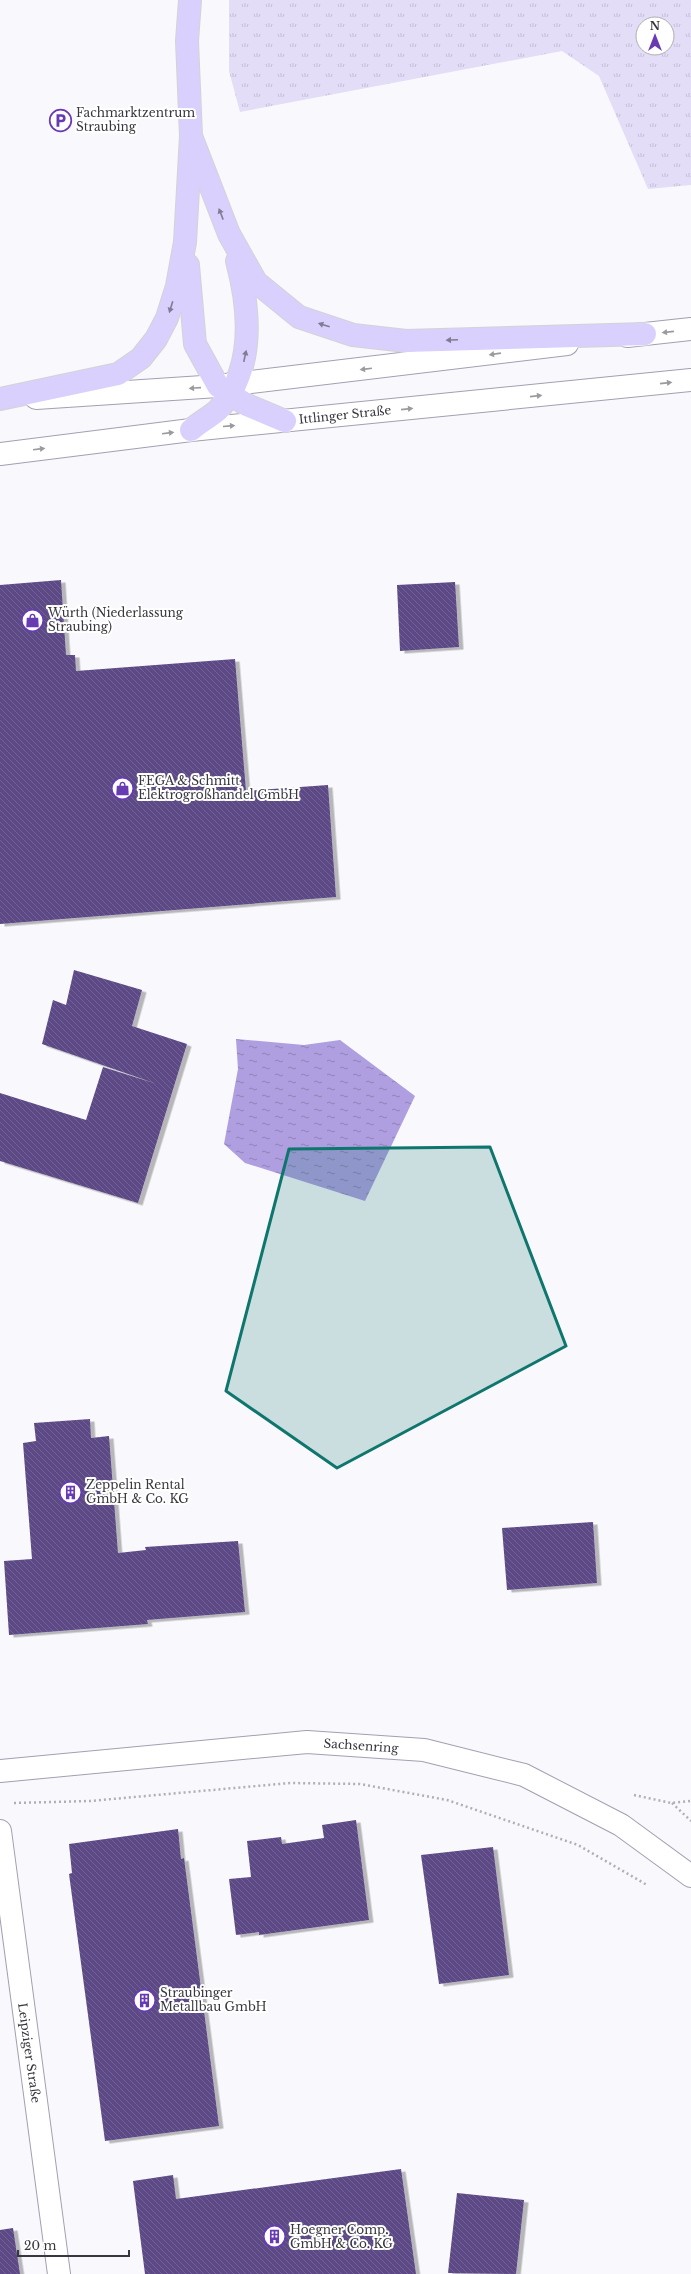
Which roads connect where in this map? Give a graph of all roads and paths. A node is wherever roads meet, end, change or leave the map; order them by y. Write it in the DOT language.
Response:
graph roads {
  1 [pos="190,0"];
  2 [pos="191,136"];
  3 [pos="229,234"];
  4 [pos="185,242"];
  5 [pos="691,329"];
  6 [pos="645,334"];
  7 [pos="691,380"];
  8 [pos="228,388"];
  9 [pos="0,400"];
  10 [pos="285,421"];
  11 [pos="191,430"];
  12 [pos="0,454"];
  13 [pos="0,1771"];
  14 [pos="634,1795"];
  15 [pos="691,1801"];
  16 [pos="8,1803"];
  17 [pos="671,1803"];
  18 [pos="691,1821"];
  19 [pos="0,1831"];
  20 [pos="691,1876"];
  21 [pos="653,1888"];
  22 [pos="59,2274"];
  1 -- 2 [label="highway"];
  3 -- 2 [label="highway, one-way"];
  2 -- 4 [label="highway"];
  6 -- 3 [label="highway, one-way"];
  8 -- 3 [label="highway, one-way"];
  4 -- 8 [label="highway"];
  4 -- 9 [label="highway, one-way"];
  5 -- 6 [label="street, one-way"];
  6 -- 8 [label="street, one-way"];
  10 -- 7 [label="street, Ittlinger Straße, one-way"];
  8 -- 9 [label="street, one-way"];
  8 -- 10 [label="highway"];
  8 -- 11 [label="highway"];
  11 -- 10 [label="street, Ittlinger Straße, one-way"];
  12 -- 11 [label="street, Ittlinger Straße, one-way"];
  13 -- 20 [label="street, Sachsenring"];
  14 -- 17 [label="path"];
  15 -- 17 [label="path"];
  16 -- 21 [label="path"];
  17 -- 18 [label="path"];
  19 -- 22 [label="street, Leipziger Straße"];
}
